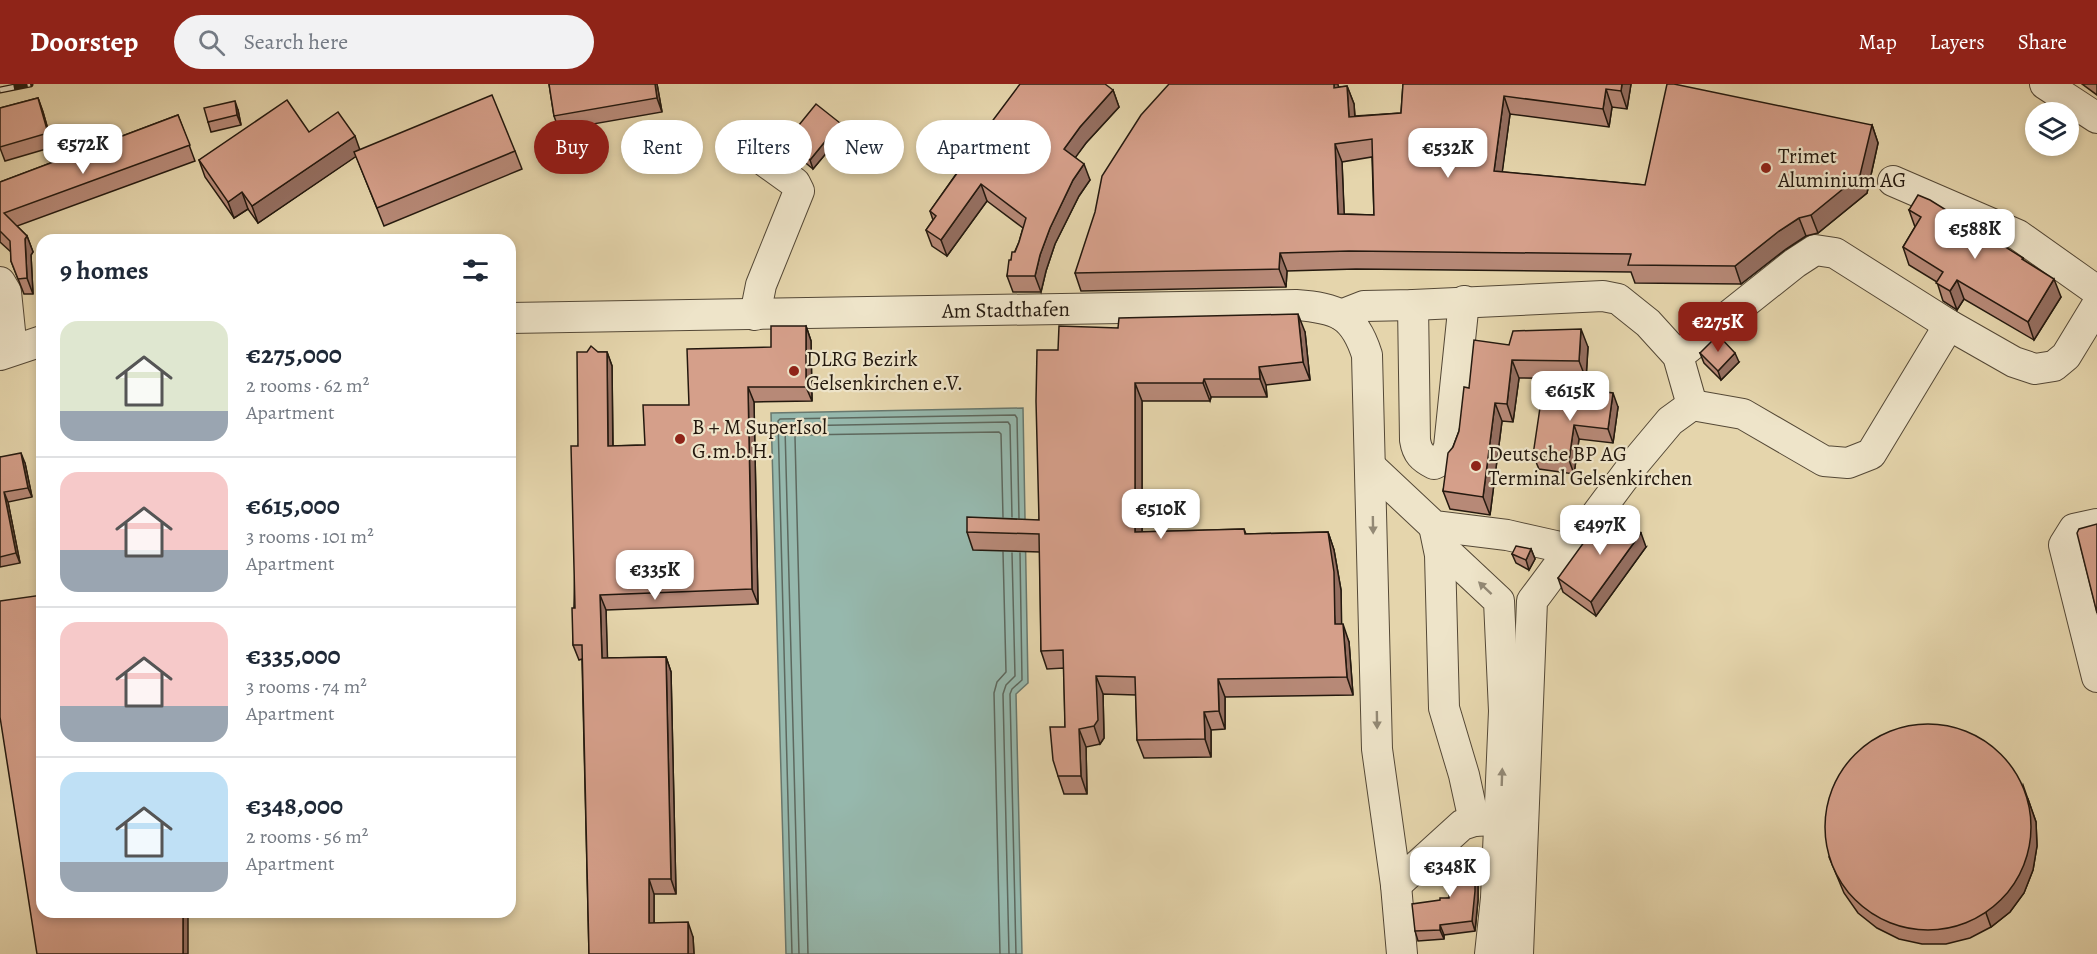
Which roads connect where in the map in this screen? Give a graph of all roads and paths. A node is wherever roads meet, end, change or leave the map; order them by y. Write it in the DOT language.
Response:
graph roads {
  1 [pos="2048,85"];
  2 [pos="2097,118"];
  3 [pos="782,174"];
  4 [pos="1893,181"];
  5 [pos="0,282"];
  6 [pos="2097,291"];
  7 [pos="1464,301"];
  8 [pos="1413,305"];
  9 [pos="2097,305"];
  10 [pos="755,315"];
  11 [pos="1341,315"];
  12 [pos="516,318"];
  13 [pos="1949,325"];
  14 [pos="36,330"];
  15 [pos="3,339"];
  16 [pos="36,341"];
  17 [pos="1678,356"];
  18 [pos="1692,405"];
  19 [pos="1371,467"];
  20 [pos="2097,524"];
  21 [pos="1436,536"];
  22 [pos="1569,549"];
  23 [pos="2097,677"];
  24 [pos="1487,820"];
  25 [pos="1396,885"];
  26 [pos="1402,954"];
  27 [pos="1490,954"];
  28 [pos="1518,954"];
  1 -- 2 [label="street"];
  3 -- 10 [label="street"];
  4 -- 6 [label="street"];
  5 -- 15 [label="street"];
  7 -- 8 [label="street"];
  7 -- 8 [label="street"];
  7 -- 17 [label="street"];
  8 -- 11 [label="street"];
  9 -- 13 [label="street"];
  10 -- 11 [label="street, Am Stadthafen"];
  10 -- 12 [label="street, Am Stadthafen"];
  11 -- 19 [label="street, Am Stadthafen"];
  13 -- 17 [label="street"];
  13 -- 18 [label="street"];
  14 -- 15 [label="street"];
  15 -- 16 [label="street"];
  17 -- 18 [label="street"];
  18 -- 22 [label="street"];
  19 -- 21 [label="street"];
  19 -- 25 [label="street, Am Stadthafen, one-way"];
  20 -- 23 [label="street"];
  21 -- 22 [label="street"];
  21 -- 24 [label="street"];
  24 -- 21 [label="street, one-way"];
  22 -- 28 [label="street"];
  24 -- 25 [label="street"];
  24 -- 27 [label="street"];
  25 -- 26 [label="street, Am Stadthafen"];
}
